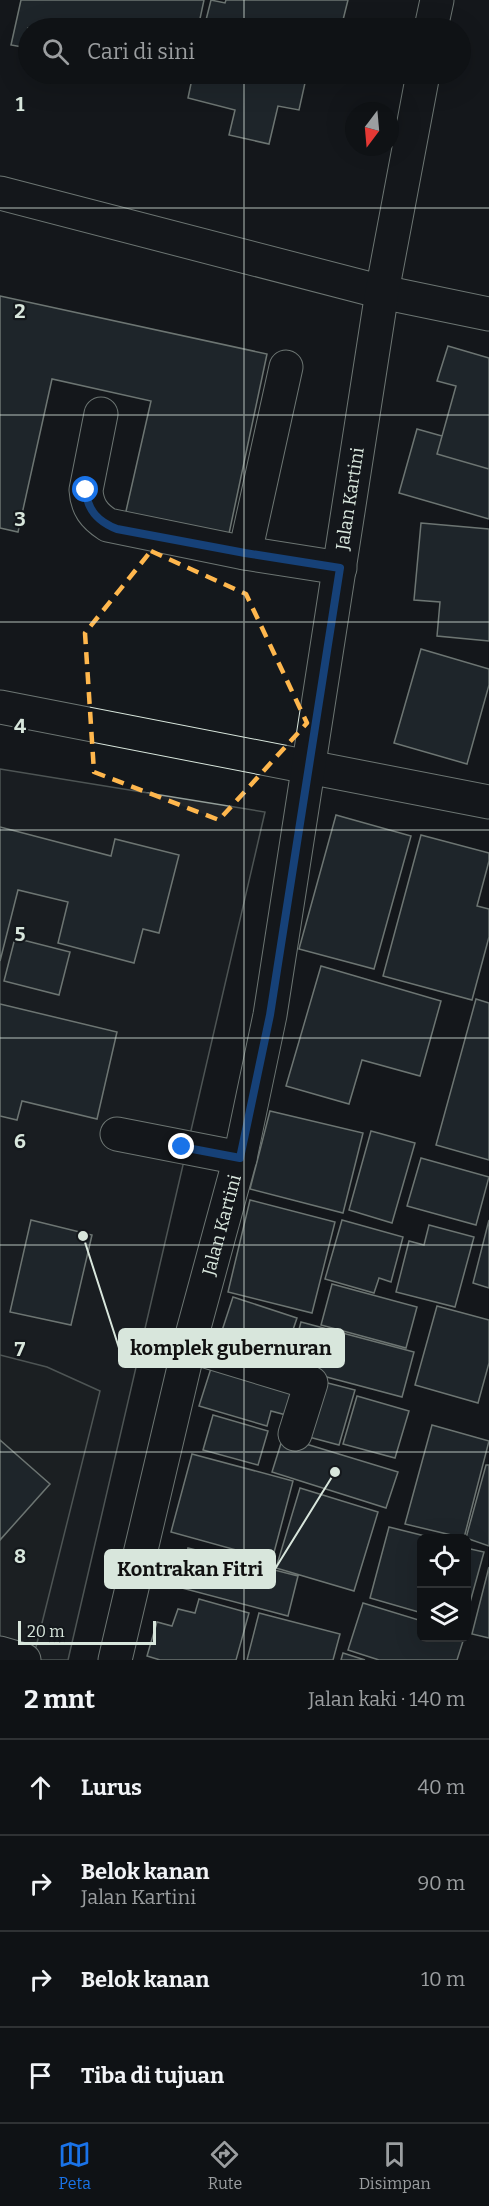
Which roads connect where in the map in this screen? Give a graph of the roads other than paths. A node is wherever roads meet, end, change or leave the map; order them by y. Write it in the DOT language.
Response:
graph roads {
  1 [pos="437,0"];
  2 [pos="433,18"];
  3 [pos="421,84"];
  4 [pos="0,193"];
  5 [pos="382,292"];
  6 [pos="489,314"];
  7 [pos="286,367"];
  8 [pos="101,414"];
  9 [pos="245,553"];
  10 [pos="340,568"];
  11 [pos="0,707"];
  12 [pos="310,766"];
  13 [pos="489,802"];
  14 [pos="117,1134"];
  15 [pos="240,1158"];
  16 [pos="189,1346"];
  17 [pos="295,1434"];
  18 [pos="0,1653"];
  19 [pos="24,1660"];
  20 [pos="116,1660"];
  1 -- 2 [label="street"];
  3 -- 5 [label="street, Jalan Kartini"];
  4 -- 5 [label="street"];
  5 -- 6 [label="street"];
  5 -- 10 [label="street, Jalan Kartini"];
  7 -- 9 [label="street"];
  8 -- 9 [label="street"];
  9 -- 10 [label="street"];
  10 -- 12 [label="street, Jalan Kartini"];
  11 -- 12 [label="street"];
  12 -- 13 [label="street"];
  12 -- 15 [label="street, Jalan Kartini"];
  14 -- 15 [label="street"];
  15 -- 16 [label="street, Jalan Kartini"];
  16 -- 17 [label="street"];
  16 -- 20 [label="street, Jalan Kartini"];
  18 -- 19 [label="street"];
}
